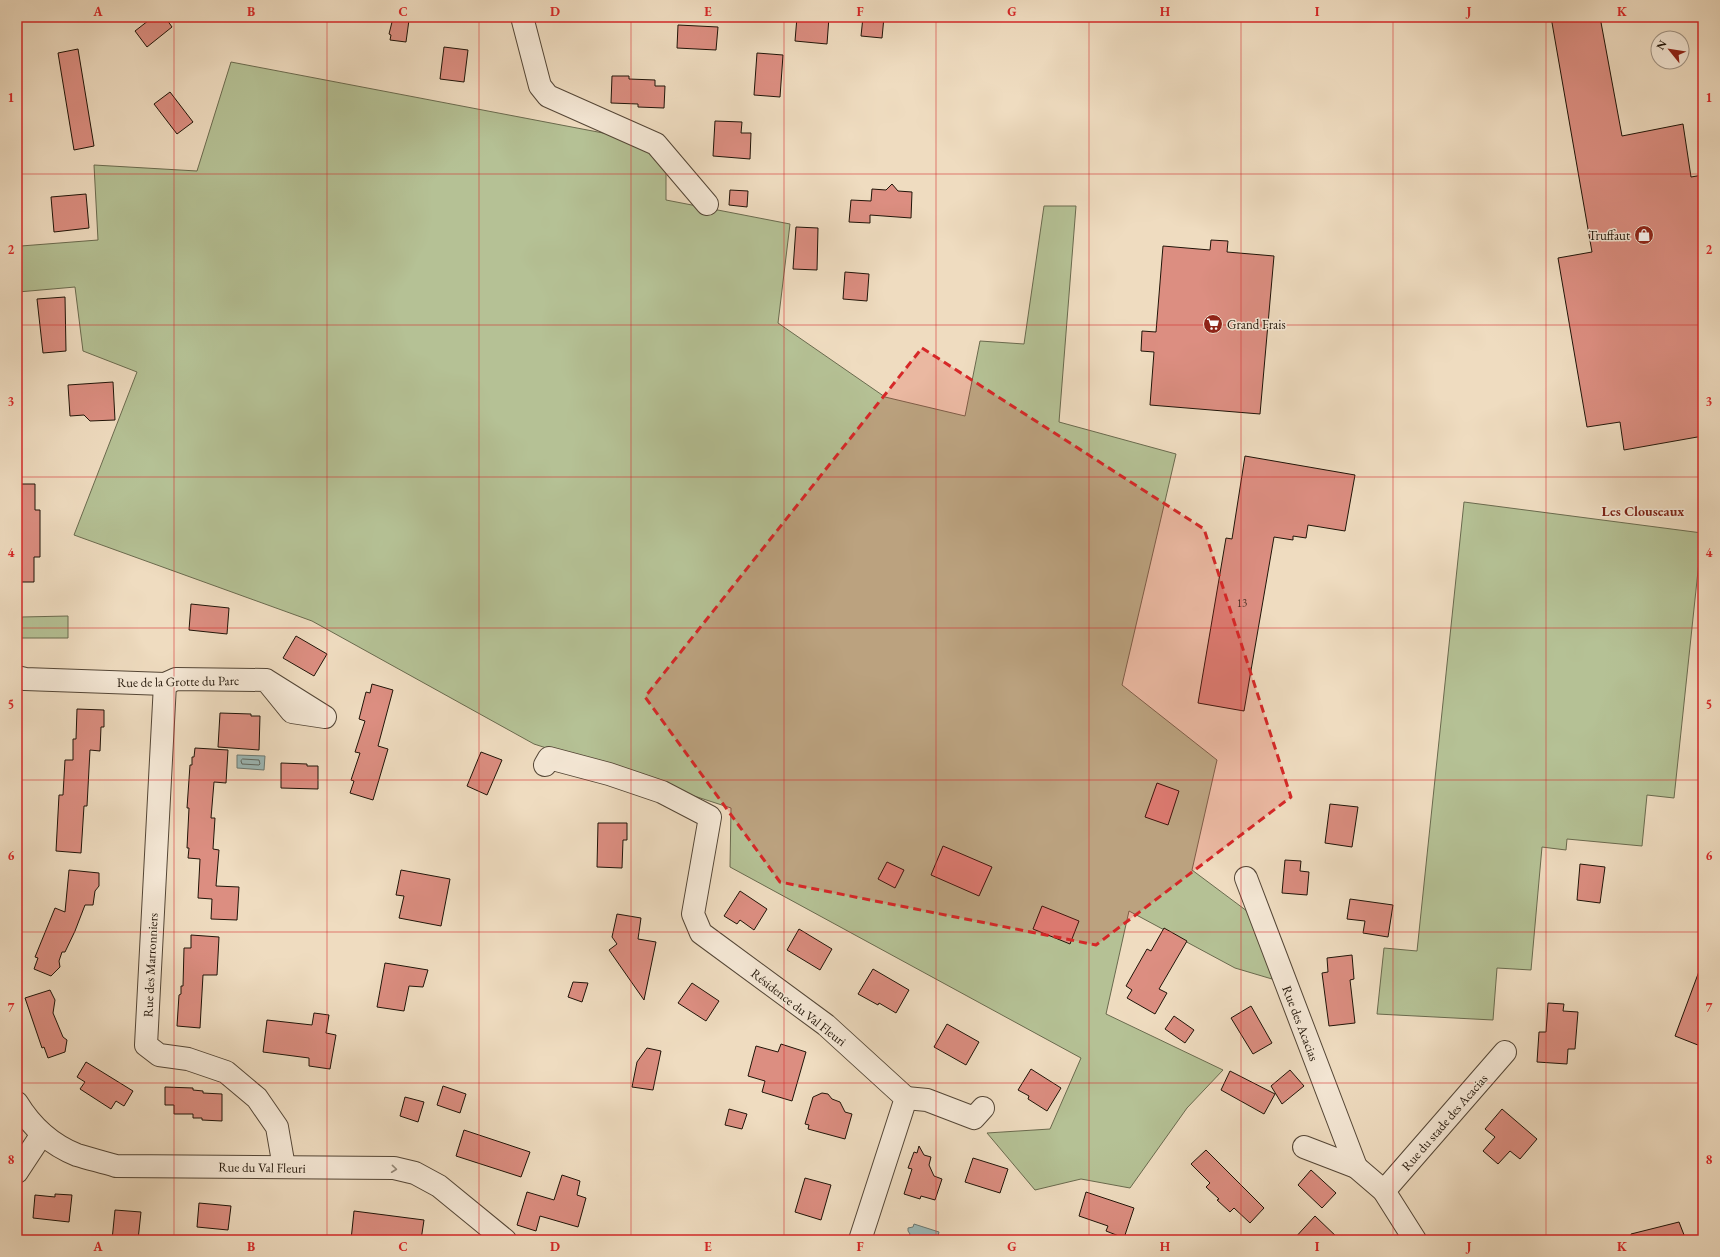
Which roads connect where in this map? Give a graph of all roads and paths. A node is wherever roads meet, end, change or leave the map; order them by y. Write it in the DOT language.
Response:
graph roads {
  1 [pos="522,17"];
  2 [pos="707,204"];
  3 [pos="17,677"];
  4 [pos="266,680"];
  5 [pos="165,684"];
  6 [pos="545,765"];
  7 [pos="1246,878"];
  8 [pos="1504,1052"];
  9 [pos="906,1098"];
  10 [pos="17,1103"];
  11 [pos="983,1108"];
  12 [pos="42,1134"];
  13 [pos="1304,1147"];
  14 [pos="284,1167"];
  15 [pos="1356,1167"];
  16 [pos="17,1172"];
  17 [pos="1384,1191"];
  18 [pos="505,1240"];
  19 [pos="860,1240"];
  20 [pos="1414,1240"];
  1 -- 2 [label="street"];
  3 -- 5 [label="street, Rue de la Grotte du Parc"];
  4 -- 5 [label="street, Rue de la Grotte du Parc"];
  5 -- 14 [label="street, Rue des Marronniers"];
  6 -- 9 [label="street, Résidence du Val Fleuri"];
  7 -- 15 [label="street, Rue des Acacias"];
  8 -- 17 [label="street, Rue du stade des Acacias"];
  9 -- 11 [label="street"];
  9 -- 19 [label="street"];
  10 -- 12 [label="street, Rue du Val Fleuri"];
  12 -- 14 [label="street, Rue du Val Fleuri"];
  12 -- 16 [label="street"];
  13 -- 15 [label="street, Rue des Acacias"];
  14 -- 18 [label="street, Rue du Val Fleuri, one-way"];
  15 -- 17 [label="street, Rue des Acacias"];
  17 -- 20 [label="street, Rue des Acacias"];
}
